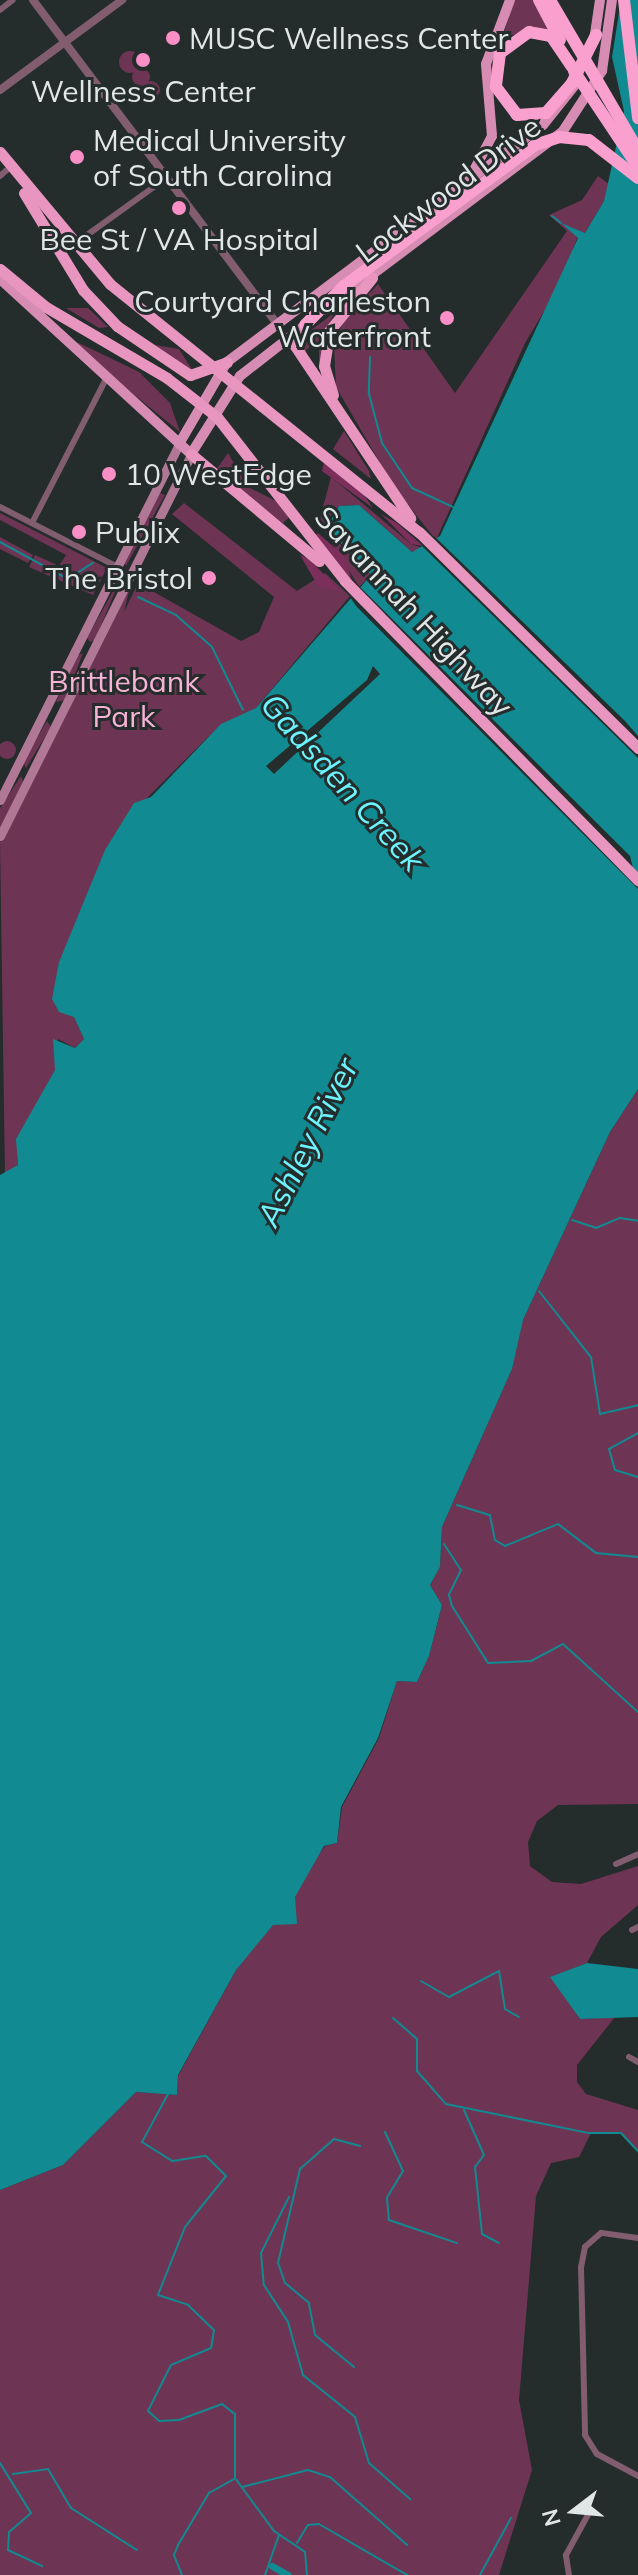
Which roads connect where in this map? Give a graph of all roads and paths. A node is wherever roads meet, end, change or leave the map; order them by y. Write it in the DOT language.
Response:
graph roads {
  1 [pos="13,0"];
  2 [pos="33,0"];
  3 [pos="122,0"];
  4 [pos="510,0"];
  5 [pos="539,0"];
  6 [pos="550,0"];
  7 [pos="600,0"];
  8 [pos="612,0"];
  9 [pos="624,0"];
  10 [pos="0,10"];
  11 [pos="596,35"];
  12 [pos="65,43"];
  13 [pos="572,67"];
  14 [pos="0,90"];
  15 [pos="638,118"];
  16 [pos="638,150"];
  17 [pos="0,153"];
  18 [pos="638,167"];
  19 [pos="4,173"];
  20 [pos="166,178"];
  21 [pos="638,178"];
  22 [pos="443,201"];
  23 [pos="76,243"];
  24 [pos="0,269"];
  25 [pos="341,276"];
  26 [pos="372,278"];
  27 [pos="2,282"];
  28 [pos="277,324"];
  29 [pos="305,325"];
  30 [pos="289,337"];
  31 [pos="227,362"];
  32 [pos="105,381"];
  33 [pos="348,424"];
  34 [pos="179,444"];
  35 [pos="191,454"];
  36 [pos="161,484"];
  37 [pos="173,490"];
  38 [pos="0,507"];
  39 [pos="32,523"];
  40 [pos="421,534"];
  41 [pos="118,567"];
  42 [pos="132,574"];
  43 [pos="345,581"];
  44 [pos="79,645"];
  45 [pos="93,652"];
  46 [pos="46,709"];
  47 [pos="60,717"];
  48 [pos="638,748"];
  49 [pos="16,769"];
  50 [pos="30,776"];
  51 [pos="0,800"];
  52 [pos="0,836"];
  53 [pos="638,880"];
  54 [pos="638,1854"];
  55 [pos="616,1864"];
  56 [pos="629,2057"];
  57 [pos="638,2062"];
  58 [pos="638,2238"];
  59 [pos="638,2476"];
  60 [pos="590,2511"];
  61 [pos="569,2575"];
  1 -- 10 [label="street"];
  2 -- 12 [label="street"];
  3 -- 12 [label="street"];
  4 -- 22 [label="main road"];
  5 -- 13 [label="highway"];
  6 -- 16 [label="highway"];
  7 -- 11 [label="main road, Lockwood Drive"];
  8 -- 26 [label="main road, Lockwood Drive"];
  9 -- 15 [label="highway"];
  11 -- 13 [label="highway"];
  11 -- 22 [label="main road, Lockwood Drive"];
  12 -- 14 [label="street"];
  12 -- 20 [label="street"];
  13 -- 18 [label="highway"];
  17 -- 19 [label="highway"];
  17 -- 23 [label="highway, Savannah Highway"];
  19 -- 31 [label="highway"];
  20 -- 23 [label="street"];
  20 -- 28 [label="street"];
  21 -- 29 [label="highway"];
  22 -- 25 [label="main road, Lockwood Drive"];
  23 -- 40 [label="highway, Savannah Highway"];
  24 -- 43 [label="highway, Savannah Highway"];
  25 -- 28 [label="main road, Lockwood Drive"];
  25 -- 29 [label="main road"];
  26 -- 29 [label="main road, Lockwood Drive"];
  26 -- 33 [label="highway"];
  27 -- 32 [label="main road"];
  28 -- 30 [label="main road"];
  28 -- 31 [label="main road, Lockwood Drive"];
  29 -- 30 [label="main road, Lockwood Drive"];
  30 -- 33 [label="highway"];
  30 -- 35 [label="main road, Lockwood Drive"];
  31 -- 34 [label="main road, Lockwood Drive"];
  32 -- 34 [label="main road"];
  32 -- 39 [label="street"];
  33 -- 40 [label="highway"];
  34 -- 35 [label="main road"];
  34 -- 36 [label="main road, Lockwood Drive"];
  35 -- 37 [label="main road, Lockwood Drive"];
  35 -- 43 [label="highway"];
  36 -- 37 [label="main road"];
  36 -- 41 [label="main road, Lockwood Drive"];
  37 -- 42 [label="main road, Lockwood Drive"];
  38 -- 39 [label="street"];
  39 -- 41 [label="street"];
  40 -- 48 [label="highway, Savannah Highway"];
  41 -- 42 [label="main road"];
  41 -- 44 [label="main road, Lockwood Drive"];
  42 -- 45 [label="main road, Lockwood Drive"];
  43 -- 53 [label="highway, Savannah Highway"];
  44 -- 45 [label="main road"];
  44 -- 46 [label="main road, Lockwood Drive"];
  45 -- 47 [label="main road, Lockwood Drive"];
  46 -- 47 [label="main road"];
  46 -- 49 [label="main road, Lockwood Drive"];
  47 -- 50 [label="main road, Lockwood Drive"];
  49 -- 50 [label="main road"];
  49 -- 51 [label="main road, Lockwood Drive"];
  50 -- 52 [label="main road, Lockwood Drive"];
  54 -- 55 [label="street"];
  56 -- 57 [label="street"];
  58 -- 59 [label="street"];
  60 -- 61 [label="street"];
}
